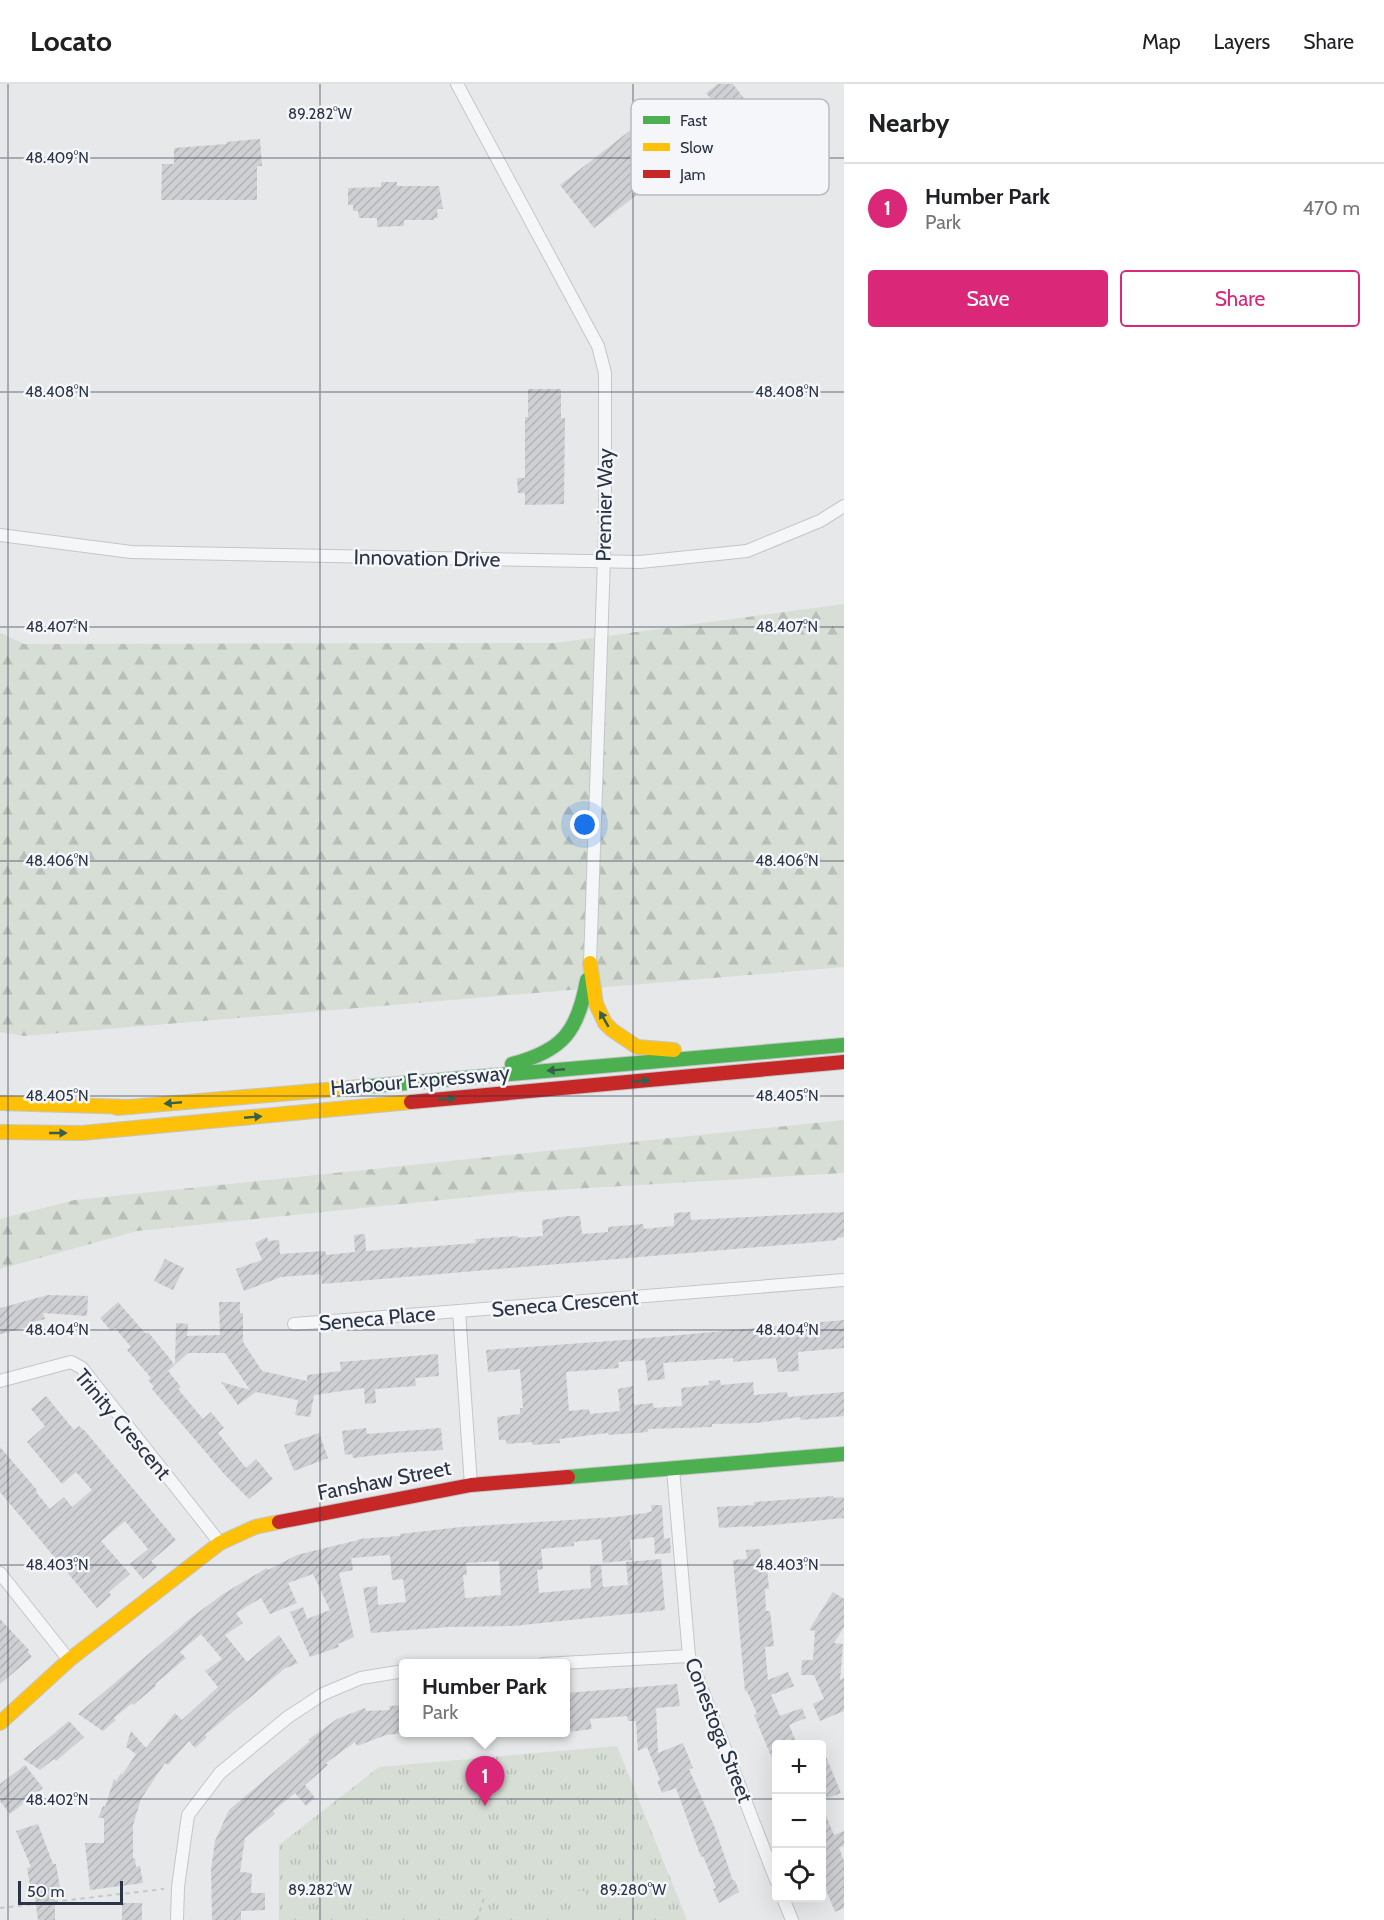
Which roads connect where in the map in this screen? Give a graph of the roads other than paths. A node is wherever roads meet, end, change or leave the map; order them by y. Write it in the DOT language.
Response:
graph roads {
  1 [pos="457,84"];
  2 [pos="844,506"];
  3 [pos="0,535"];
  4 [pos="604,561"];
  5 [pos="590,963"];
  6 [pos="844,1045"];
  7 [pos="777,1052"];
  8 [pos="844,1062"];
  9 [pos="418,1082"];
  10 [pos="0,1103"];
  11 [pos="131,1107"];
  12 [pos="0,1110"];
  13 [pos="0,1132"];
  14 [pos="844,1280"];
  15 [pos="459,1311"];
  16 [pos="294,1324"];
  17 [pos="0,1381"];
  18 [pos="844,1454"];
  19 [pos="673,1469"];
  20 [pos="471,1485"];
  21 [pos="220,1543"];
  22 [pos="0,1573"];
  23 [pos="689,1656"];
  24 [pos="69,1660"];
  25 [pos="570,1663"];
  26 [pos="399,1672"];
  27 [pos="0,1723"];
  28 [pos="772,1867"];
  29 [pos="785,1902"];
  30 [pos="177,1920"];
  31 [pos="792,1920"];
  1 -- 4 [label="street, Premier Way"];
  2 -- 4 [label="street, Innovation Drive"];
  3 -- 4 [label="street, Innovation Drive"];
  4 -- 5 [label="street, Premier Way"];
  7 -- 5 [label="main road, one-way"];
  5 -- 9 [label="main road"];
  6 -- 7 [label="main road, Harbour Expressway"];
  7 -- 9 [label="main road, Harbour Expressway, one-way"];
  13 -- 8 [label="main road, Harbour Expressway, one-way"];
  9 -- 11 [label="main road, Harbour Expressway, one-way"];
  10 -- 11 [label="main road"];
  11 -- 12 [label="main road, Harbour Expressway"];
  14 -- 15 [label="street, Seneca Crescent"];
  15 -- 16 [label="street, Seneca Place"];
  15 -- 20 [label="street"];
  17 -- 21 [label="street, Trinity Crescent"];
  18 -- 19 [label="main road, Fanshaw Street"];
  19 -- 20 [label="main road, Fanshaw Street"];
  19 -- 23 [label="street, Conestoga Street"];
  20 -- 21 [label="main road, Fanshaw Street"];
  21 -- 24 [label="main road, Fanshaw Street"];
  22 -- 24 [label="street"];
  23 -- 25 [label="street"];
  23 -- 28 [label="street, Conestoga Street"];
  24 -- 27 [label="main road, Fanshaw Street"];
  26 -- 30 [label="street"];
  29 -- 31 [label="street"];
}
